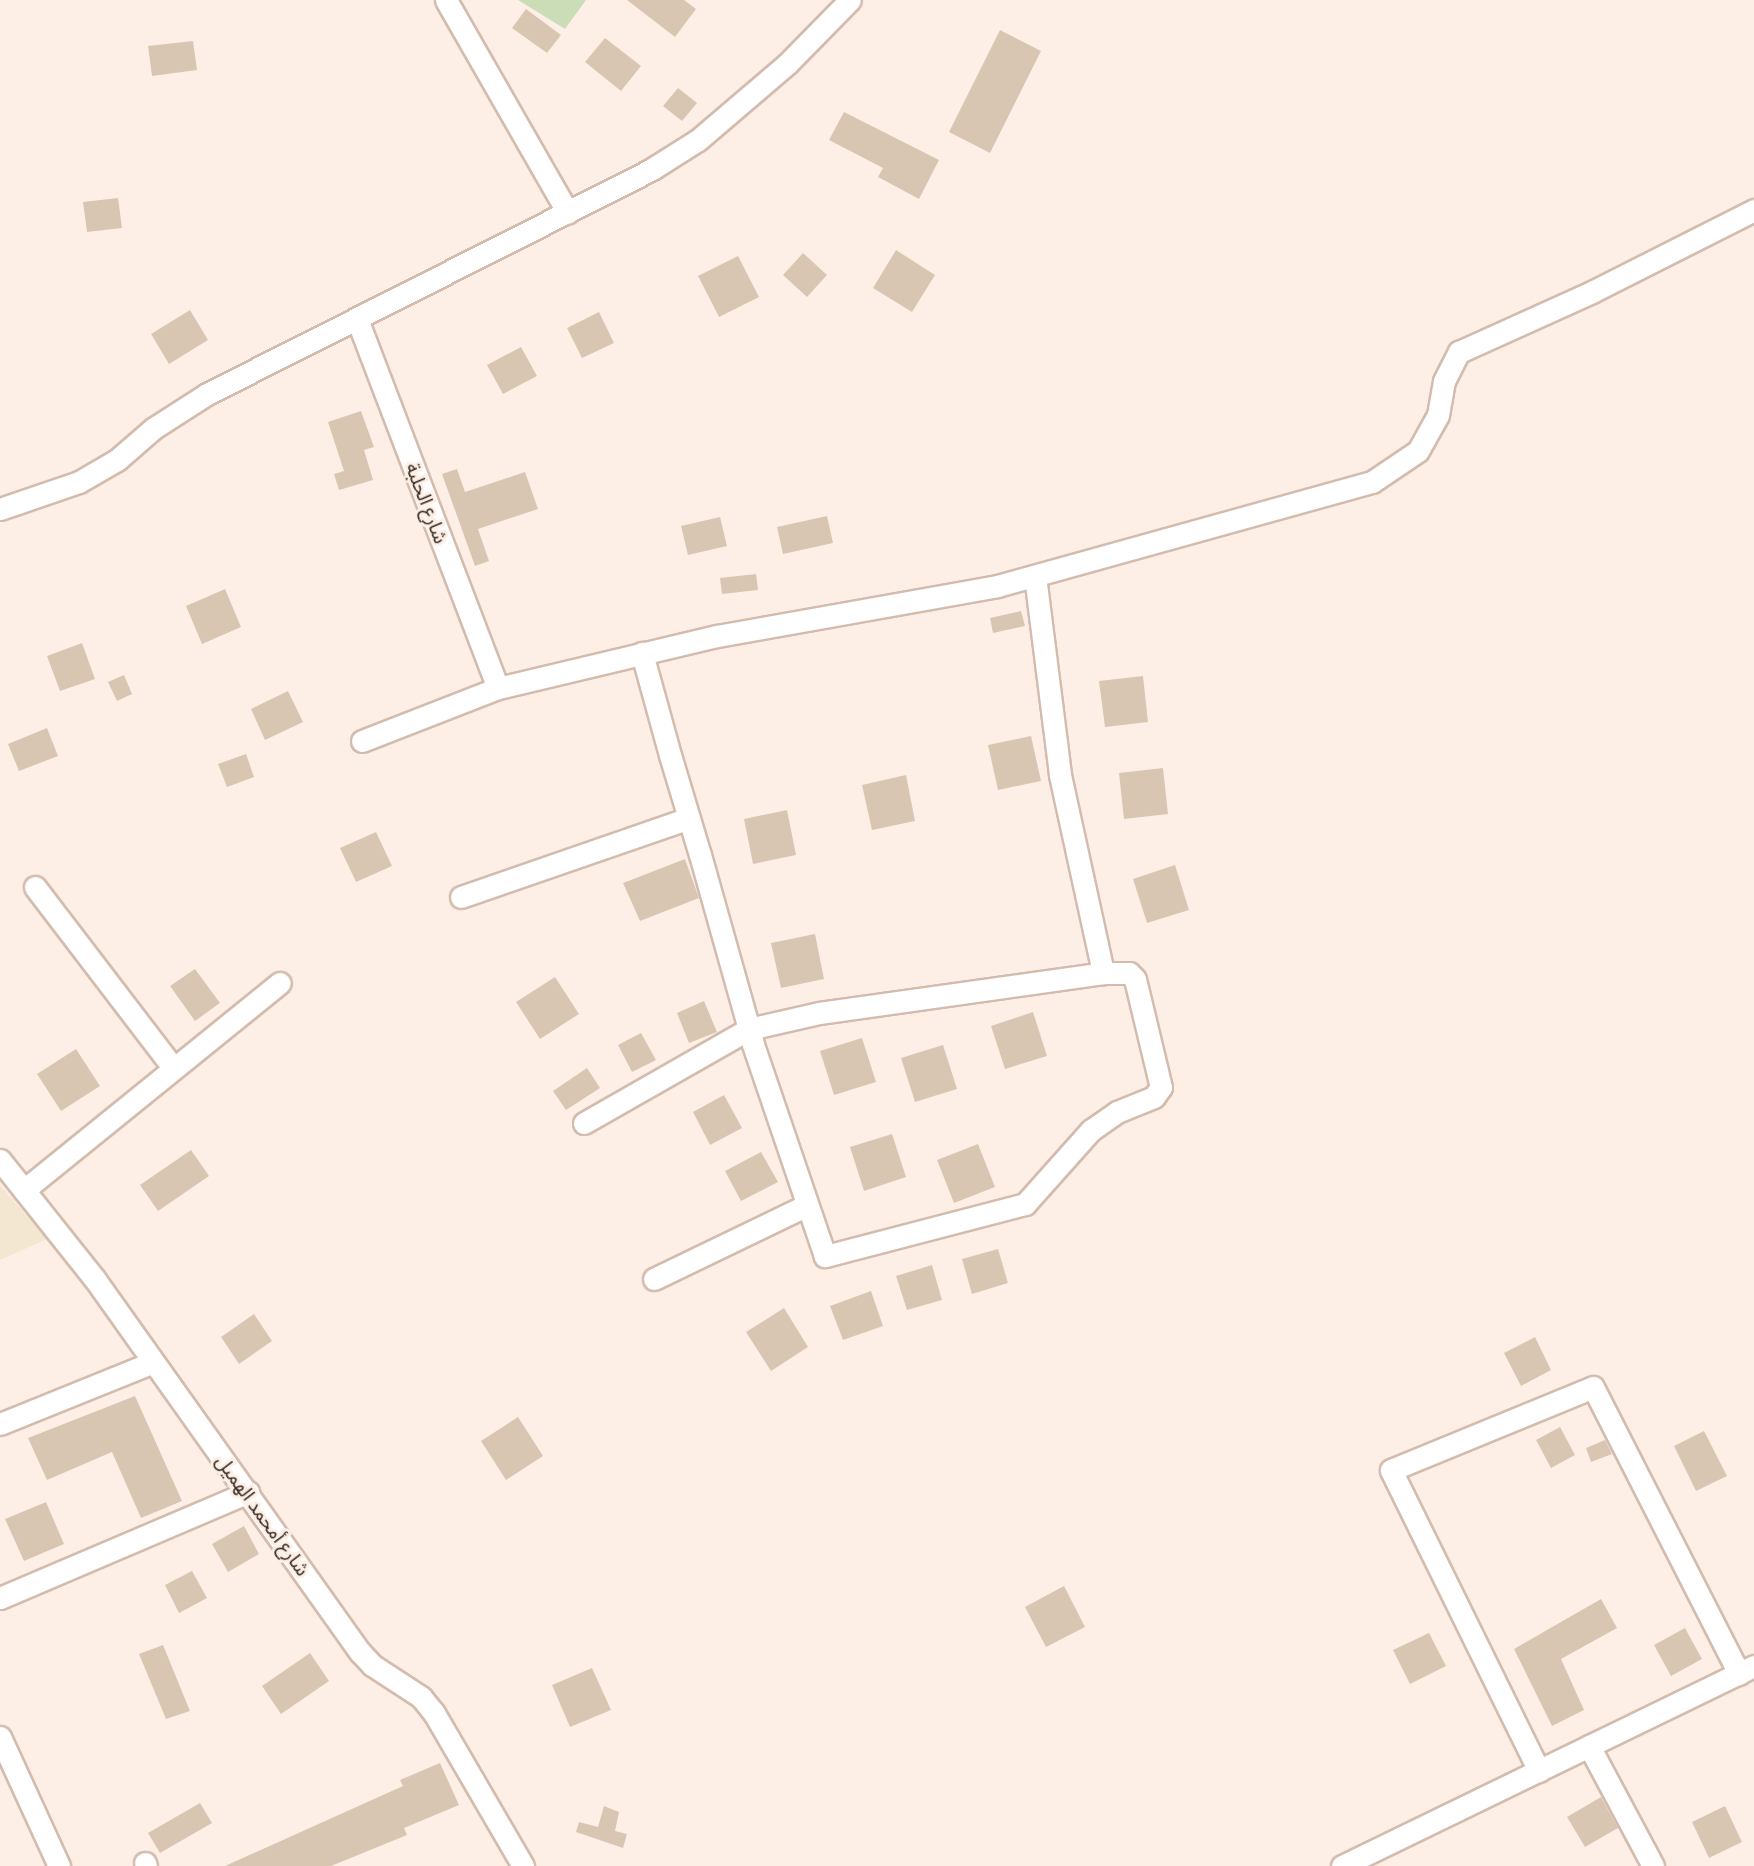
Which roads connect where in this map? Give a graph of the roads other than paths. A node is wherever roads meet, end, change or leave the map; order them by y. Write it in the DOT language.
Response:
graph roads {
  1 [pos="446,0"];
  2 [pos="850,0"];
  3 [pos="1754,210"];
  4 [pos="568,213"];
  5 [pos="358,318"];
  6 [pos="0,509"];
  7 [pos="1035,576"];
  8 [pos="642,653"];
  9 [pos="498,688"];
  10 [pos="362,741"];
  11 [pos="689,818"];
  12 [pos="35,887"];
  13 [pos="461,897"];
  14 [pos="1103,973"];
  15 [pos="280,983"];
  16 [pos="750,1029"];
  17 [pos="172,1066"];
  18 [pos="584,1123"];
  19 [pos="0,1160"];
  20 [pos="24,1190"];
  21 [pos="807,1205"];
  22 [pos="654,1279"];
  23 [pos="151,1363"];
  24 [pos="0,1424"];
  25 [pos="248,1492"];
  26 [pos="0,1598"];
  27 [pos="1747,1670"];
  28 [pos="0,1737"];
  29 [pos="1589,1746"];
  30 [pos="1539,1771"];
  31 [pos="59,1866"];
  32 [pos="523,1866"];
  33 [pos="1342,1866"];
  34 [pos="1653,1866"];
  1 -- 4 [label="street"];
  2 -- 4 [label="street"];
  3 -- 7 [label="street"];
  4 -- 5 [label="street"];
  5 -- 6 [label="street"];
  5 -- 9 [label="street, شارع الحلبة"];
  7 -- 8 [label="street"];
  7 -- 14 [label="street"];
  8 -- 9 [label="street"];
  8 -- 11 [label="street"];
  9 -- 10 [label="street"];
  11 -- 13 [label="street"];
  11 -- 16 [label="street"];
  12 -- 17 [label="street"];
  14 -- 16 [label="street"];
  14 -- 21 [label="street"];
  15 -- 17 [label="street"];
  16 -- 18 [label="street"];
  16 -- 21 [label="street"];
  17 -- 20 [label="street"];
  19 -- 20 [label="street, شارع أمحمد الهميل"];
  20 -- 23 [label="street, شارع أمحمد الهميل"];
  21 -- 22 [label="street"];
  23 -- 24 [label="street"];
  23 -- 25 [label="street, شارع أمحمد الهميل"];
  25 -- 26 [label="street"];
  25 -- 32 [label="street, شارع أمحمد الهميل"];
  27 -- 29 [label="street"];
  27 -- 30 [label="street"];
  28 -- 31 [label="street"];
  29 -- 30 [label="street"];
  29 -- 34 [label="street"];
  30 -- 33 [label="street"];
}
